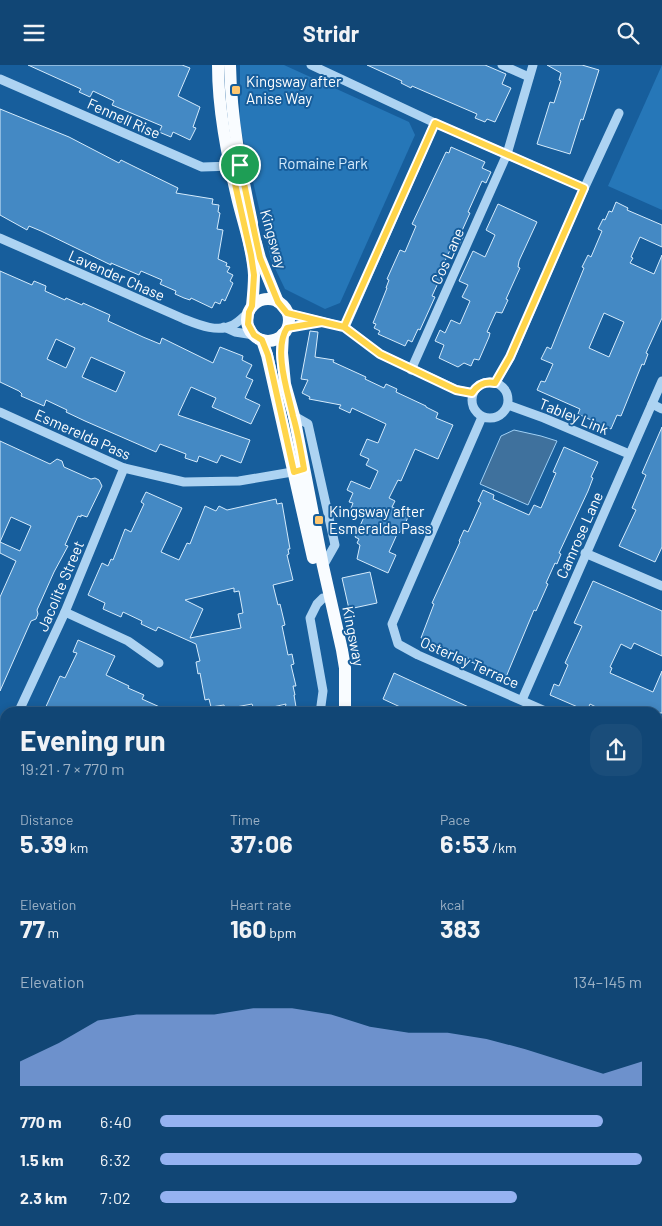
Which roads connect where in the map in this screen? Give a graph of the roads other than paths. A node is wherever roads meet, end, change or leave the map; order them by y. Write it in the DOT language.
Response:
graph roads {
  1 [pos="218,65"];
  2 [pos="230,65"];
  3 [pos="310,65"];
  4 [pos="502,65"];
  5 [pos="533,65"];
  6 [pos="529,77"];
  7 [pos="0,79"];
  8 [pos="619,113"];
  9 [pos="435,123"];
  10 [pos="507,154"];
  11 [pos="235,165"];
  12 [pos="584,188"];
  13 [pos="0,238"];
  14 [pos="278,302"];
  15 [pos="251,309"];
  16 [pos="287,313"];
  17 [pos="322,322"];
  18 [pos="224,327"];
  19 [pos="344,327"];
  20 [pos="285,331"];
  21 [pos="258,337"];
  22 [pos="411,369"];
  23 [pos="662,381"];
  24 [pos="495,383"];
  25 [pos="472,393"];
  26 [pos="652,404"];
  27 [pos="508,405"];
  28 [pos="662,409"];
  29 [pos="0,412"];
  30 [pos="294,416"];
  31 [pos="482,417"];
  32 [pos="629,454"];
  33 [pos="124,468"];
  34 [pos="299,471"];
  35 [pos="586,553"];
  36 [pos="323,566"];
  37 [pos="662,586"];
  38 [pos="323,598"];
  39 [pos="65,612"];
  40 [pos="160,663"];
  41 [pos="522,700"];
  42 [pos="21,707"];
  43 [pos="321,707"];
  44 [pos="338,707"];
  45 [pos="345,707"];
  46 [pos="537,707"];
  1 -- 11 [label="main road, Kingsway"];
  2 -- 11 [label="main road, Kingsway"];
  3 -- 9 [label="street"];
  4 -- 6 [label="street"];
  5 -- 6 [label="street, Cos Lane"];
  6 -- 10 [label="street, Cos Lane"];
  7 -- 11 [label="street, Fennell Rise"];
  8 -- 12 [label="street"];
  9 -- 10 [label="street"];
  9 -- 19 [label="street"];
  10 -- 12 [label="street"];
  10 -- 22 [label="street, Cos Lane"];
  11 -- 14 [label="main road, Kingsway"];
  11 -- 15 [label="main road, Kingsway"];
  12 -- 24 [label="street"];
  13 -- 18 [label="street, Lavender Chase"];
  14 -- 15 [label="main road"];
  14 -- 16 [label="main road, Kingsway"];
  15 -- 18 [label="street"];
  15 -- 21 [label="main road, Kingsway"];
  16 -- 17 [label="street"];
  16 -- 20 [label="main road, Kingsway"];
  17 -- 19 [label="street"];
  17 -- 20 [label="street"];
  18 -- 21 [label="street, Lavender Chase"];
  19 -- 22 [label="street"];
  20 -- 21 [label="main road"];
  20 -- 30 [label="main road, Kingsway"];
  21 -- 34 [label="main road, Kingsway"];
  22 -- 25 [label="street"];
  23 -- 26 [label="street, Camrose Lane"];
  24 -- 25 [label="street"];
  24 -- 27 [label="street"];
  25 -- 31 [label="street"];
  26 -- 28 [label="street"];
  26 -- 32 [label="street, Camrose Lane"];
  27 -- 31 [label="street"];
  27 -- 32 [label="street, Tabley Link"];
  29 -- 33 [label="street, Esmerelda Pass"];
  30 -- 34 [label="main road, Kingsway"];
  30 -- 36 [label="street, Kingsway"];
  31 -- 41 [label="street, Osterley Terrace"];
  32 -- 35 [label="street, Camrose Lane"];
  33 -- 34 [label="street, Esmerelda Pass"];
  33 -- 39 [label="street, Jacolite Street"];
  34 -- 36 [label="main road, Kingsway"];
  34 -- 38 [label="main road, Kingsway"];
  35 -- 37 [label="street"];
  35 -- 41 [label="street, Camrose Lane"];
  36 -- 45 [label="main road, Kingsway"];
  38 -- 43 [label="street, Kingsway"];
  38 -- 44 [label="main road, Kingsway"];
  39 -- 40 [label="street"];
  39 -- 42 [label="street, Jacolite Street"];
  41 -- 46 [label="street, Osterley Terrace"];
}
